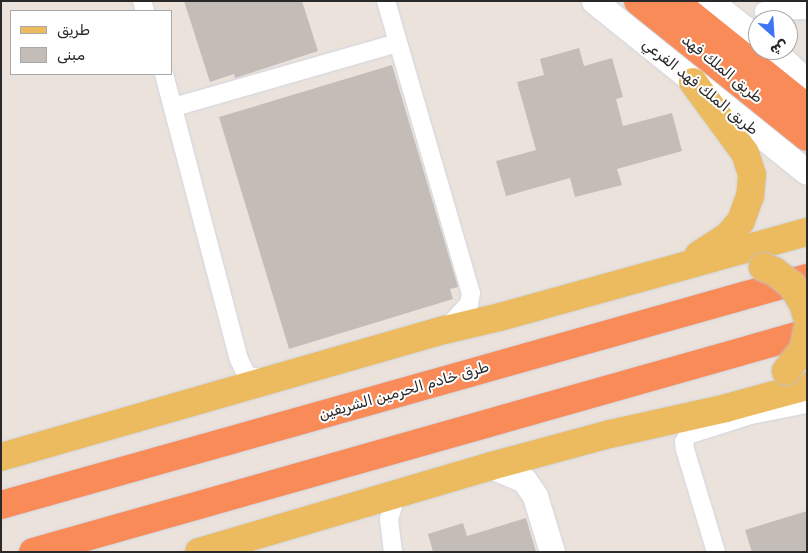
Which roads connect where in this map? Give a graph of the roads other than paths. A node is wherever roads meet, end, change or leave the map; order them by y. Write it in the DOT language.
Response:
graph roads {
  1 [pos="386,1"];
  2 [pos="594,1"];
  3 [pos="638,1"];
  4 [pos="674,1"];
  5 [pos="710,1"];
  6 [pos="748,30"];
  7 [pos="397,43"];
  8 [pos="784,60"];
  9 [pos="787,60"];
  10 [pos="164,75"];
  11 [pos="807,75"];
  12 [pos="693,82"];
  13 [pos="807,82"];
  14 [pos="174,107"];
  15 [pos="807,108"];
  16 [pos="807,137"];
  17 [pos="807,141"];
  18 [pos="807,172"];
  19 [pos="807,232"];
  20 [pos="658,274"];
  21 [pos="807,278"];
  22 [pos="807,316"];
  23 [pos="500,317"];
  24 [pos="445,330"];
  25 [pos="807,333"];
  26 [pos="271,379"];
  27 [pos="796,379"];
  28 [pos="807,404"];
  29 [pos="1,457"];
  30 [pos="491,466"];
  31 [pos="397,493"];
  32 [pos="1,505"];
  33 [pos="203,551"];
  34 [pos="33,552"];
  35 [pos="393,552"];
  36 [pos="552,552"];
  37 [pos="716,552"];
  1 -- 7 [label="street"];
  2 -- 12 [label="main road, طريق الملك فهد الفرعي"];
  3 -- 16 [label="highway, طريق الملك فهد"];
  4 -- 15 [label="highway, طريق الملك فهد"];
  5 -- 6 [label="main road"];
  7 -- 14 [label="street"];
  7 -- 24 [label="street"];
  8 -- 13 [label="main road"];
  9 -- 11 [label="main road"];
  10 -- 14 [label="street"];
  12 -- 17 [label="main road"];
  12 -- 18 [label="main road, طريق الملك فهد الفرعي"];
  12 -- 20 [label="main road"];
  14 -- 26 [label="street"];
  19 -- 20 [label="main road"];
  20 -- 23 [label="main road"];
  21 -- 32 [label="highway, طرق خادم الحرمين الشريفين"];
  22 -- 23 [label="main road, bridge"];
  23 -- 24 [label="main road"];
  24 -- 26 [label="main road"];
  25 -- 27 [label="main road, bridge"];
  25 -- 34 [label="highway"];
  26 -- 29 [label="main road"];
  27 -- 30 [label="main road"];
  28 -- 37 [label="street"];
  30 -- 31 [label="main road"];
  30 -- 36 [label="main road"];
  31 -- 33 [label="main road"];
  31 -- 35 [label="street"];
}
